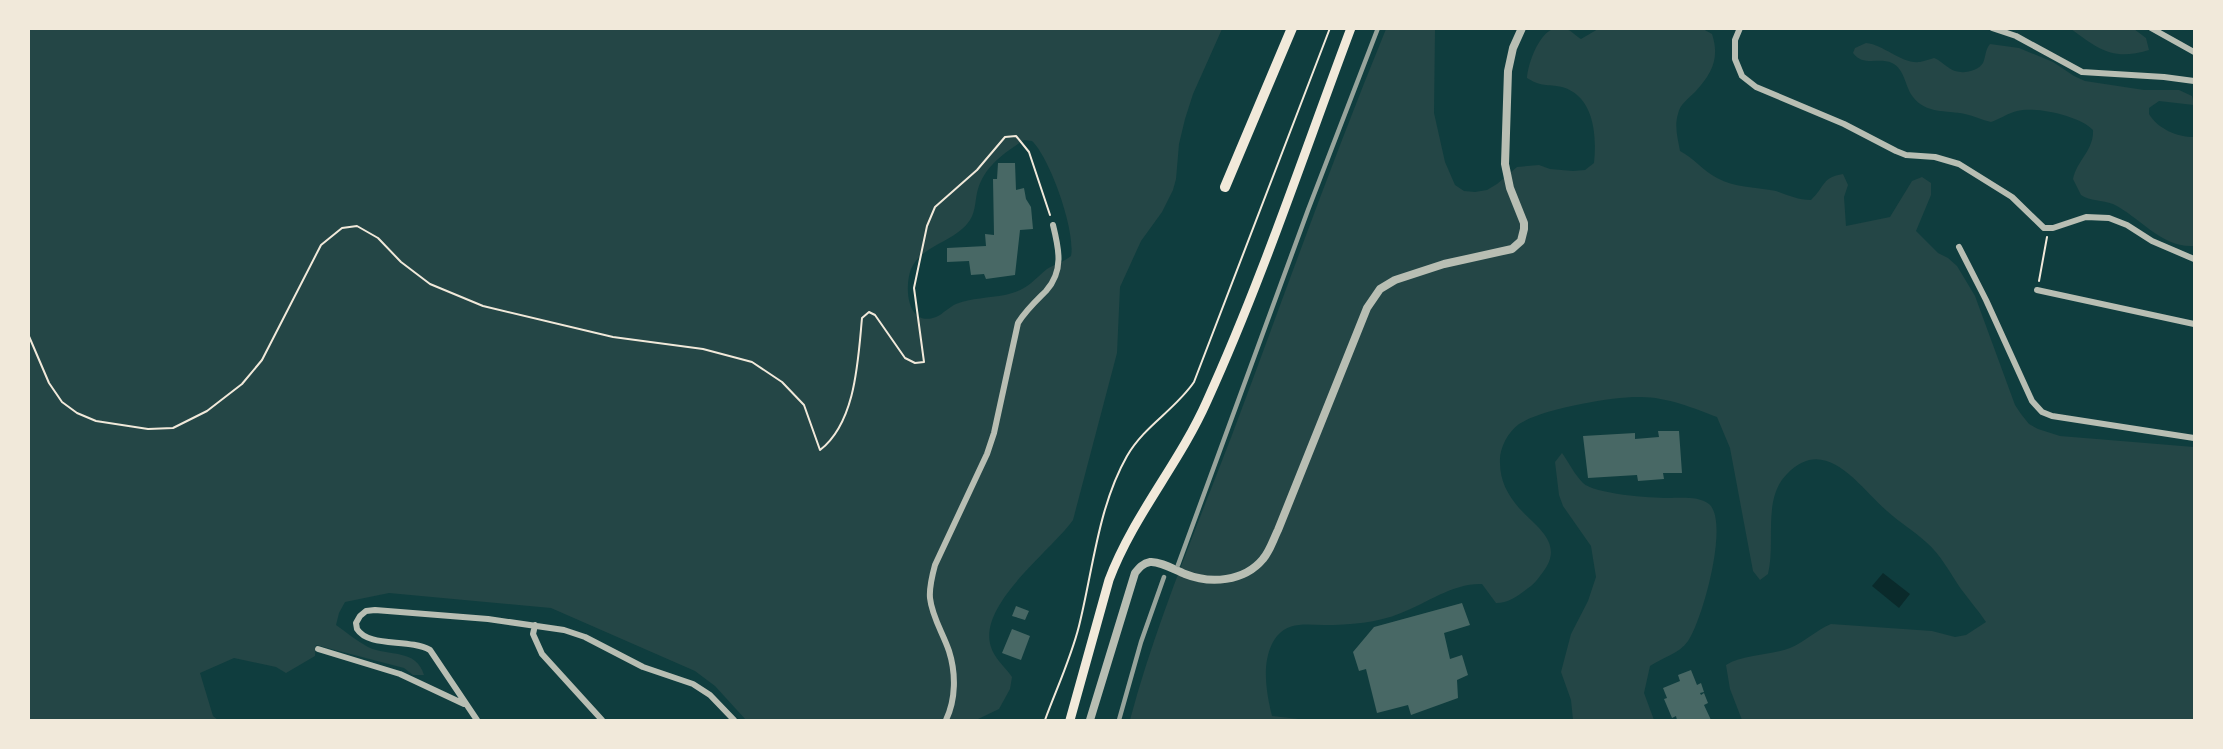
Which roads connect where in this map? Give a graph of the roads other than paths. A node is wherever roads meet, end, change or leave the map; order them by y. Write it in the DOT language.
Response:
graph roads {
  1 [pos="1292,28"];
  2 [pos="1351,28"];
  3 [pos="1522,28"];
  4 [pos="1740,28"];
  5 [pos="1992,28"];
  6 [pos="2151,28"];
  7 [pos="2194,52"];
  8 [pos="2194,81"];
  9 [pos="1226,187"];
  10 [pos="1053,225"];
  11 [pos="1959,247"];
  12 [pos="2194,259"];
  13 [pos="2037,290"];
  14 [pos="2194,324"];
  15 [pos="2194,438"];
  16 [pos="535,624"];
  17 [pos="318,649"];
  18 [pos="465,704"];
  19 [pos="477,720"];
  20 [pos="602,720"];
  21 [pos="734,720"];
  22 [pos="946,720"];
  23 [pos="1070,720"];
  24 [pos="1090,720"];
  1 -- 9 [label="highway"];
  2 -- 23 [label="main road"];
  3 -- 24 [label="street"];
  4 -- 12 [label="street"];
  5 -- 8 [label="street"];
  6 -- 7 [label="street"];
  10 -- 22 [label="street"];
  11 -- 15 [label="street"];
  13 -- 14 [label="street"];
  16 -- 18 [label="street"];
  16 -- 20 [label="street"];
  16 -- 21 [label="street"];
  17 -- 18 [label="street"];
  18 -- 19 [label="street"];
}
